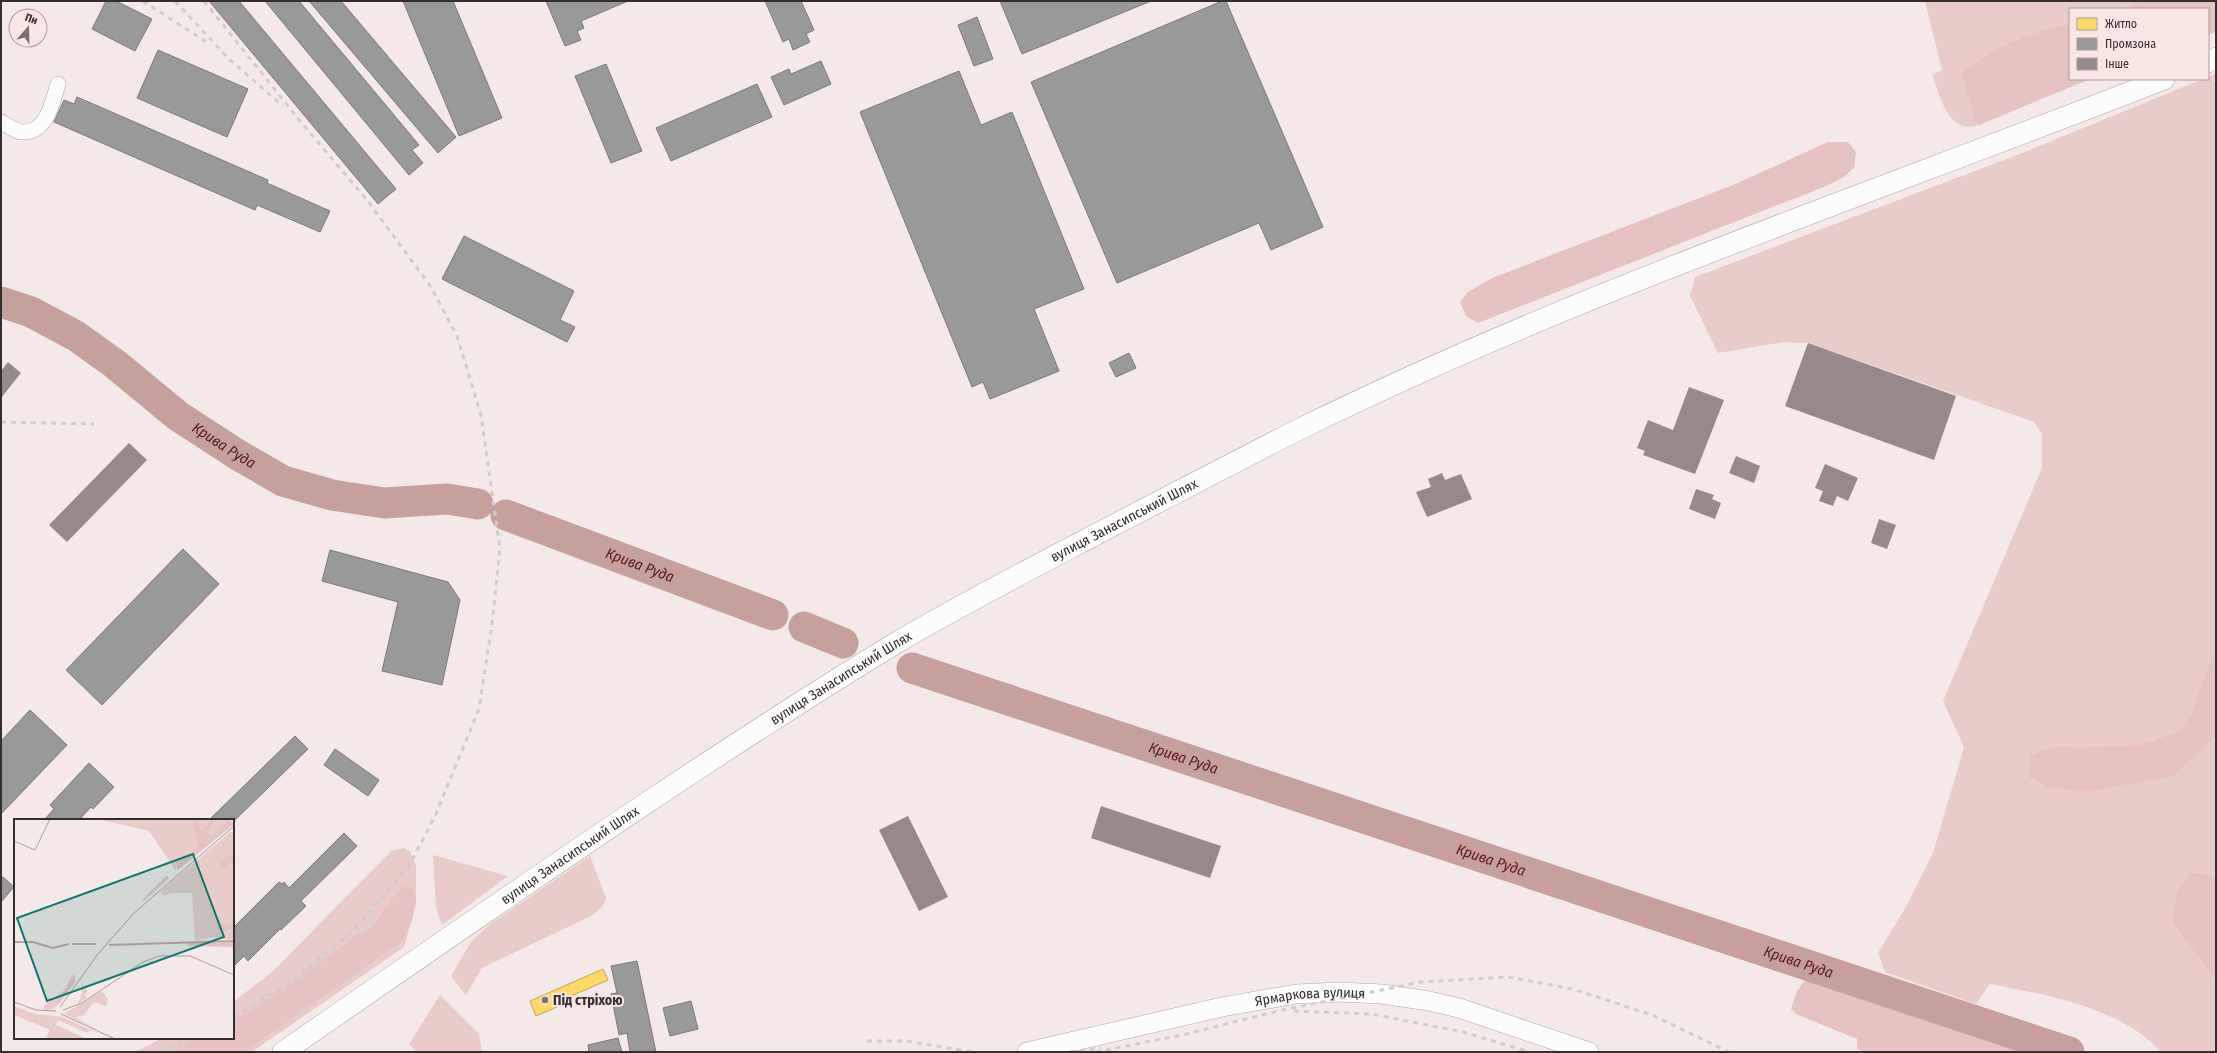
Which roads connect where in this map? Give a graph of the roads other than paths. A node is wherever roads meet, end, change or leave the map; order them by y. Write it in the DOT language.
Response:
graph roads {
  1 [pos="2161,80"];
  2 [pos="58,84"];
  3 [pos="1,122"];
  4 [pos="283,1052"];
  5 [pos="1027,1052"];
  6 [pos="1589,1052"];
  1 -- 4 [label="main road, вулиця Занасипський Шлях"];
  2 -- 3 [label="street"];
  5 -- 6 [label="street, Ярмаркова вулиця"];
}
